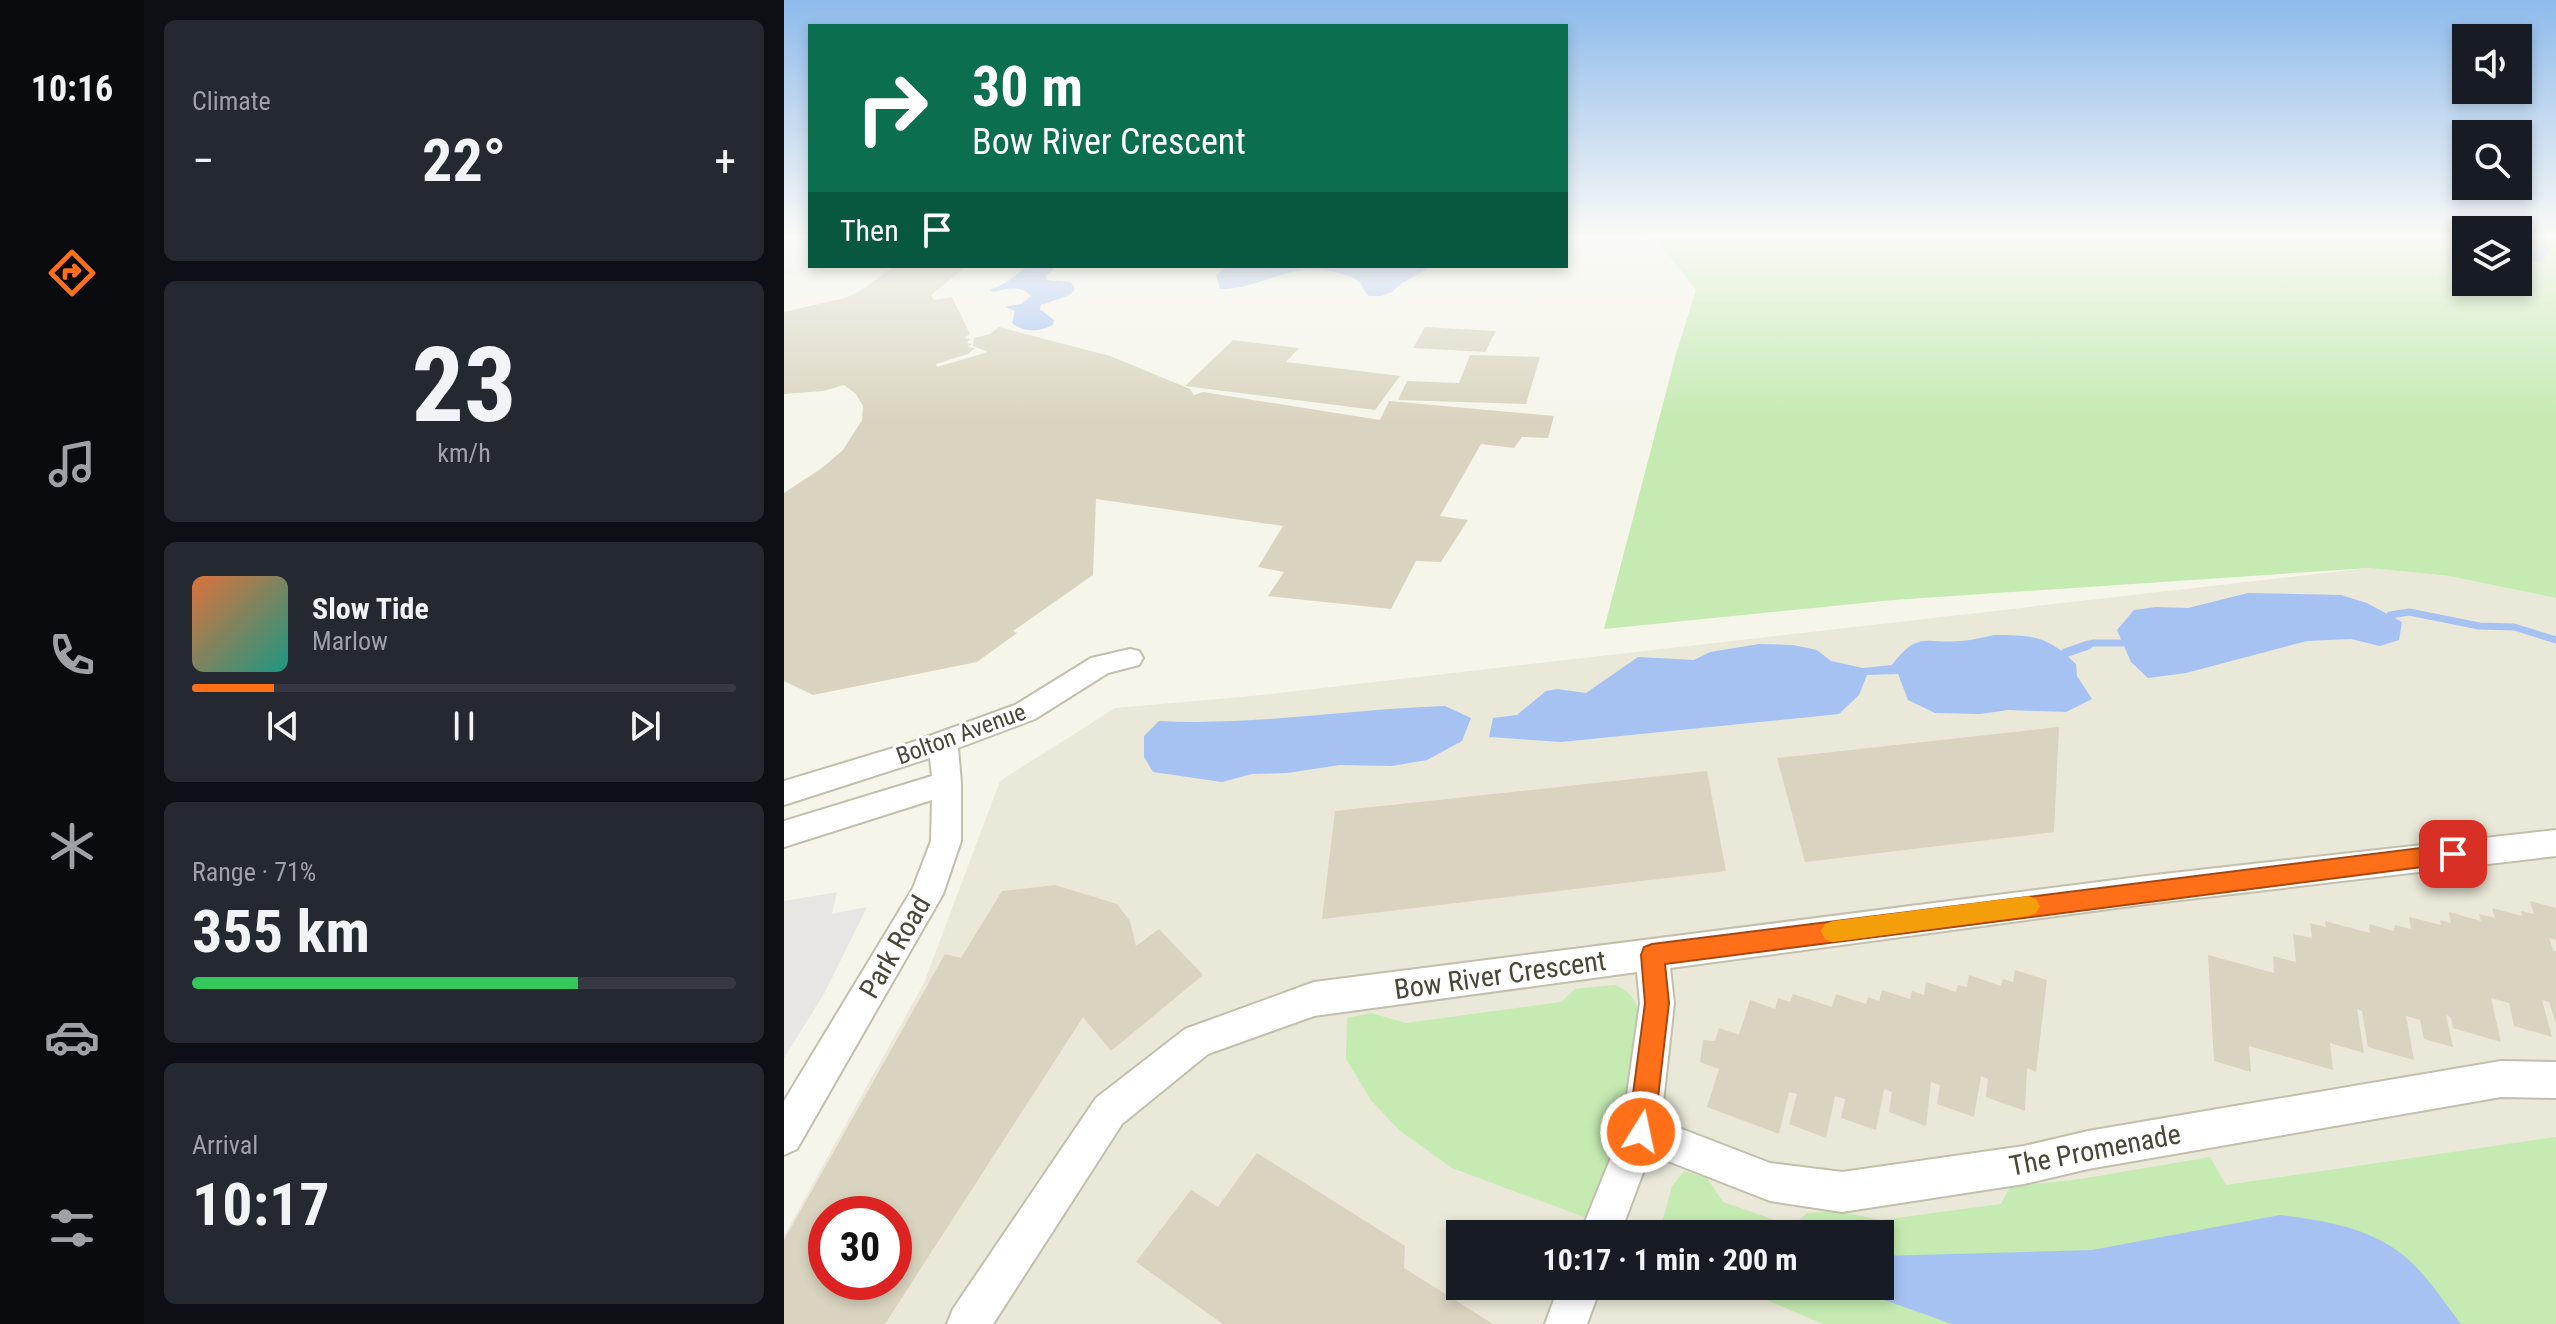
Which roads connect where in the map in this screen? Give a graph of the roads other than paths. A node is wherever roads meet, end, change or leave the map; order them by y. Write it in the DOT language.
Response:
graph roads {
  1 [pos="1130,658"];
  2 [pos="943,741"];
  3 [pos="947,783"];
  4 [pos="784,793"];
  5 [pos="784,834"];
  6 [pos="2556,843"];
  7 [pos="1652,955"];
  8 [pos="2556,1080"];
  9 [pos="1641,1132"];
  10 [pos="784,1136"];
  11 [pos="1605,1220"];
  12 [pos="1575,1300"];
  13 [pos="968,1324"];
  14 [pos="1566,1324"];
  1 -- 2 [label="street, Bolton Avenue"];
  2 -- 3 [label="street, Park Road"];
  2 -- 4 [label="street, Bolton Avenue"];
  3 -- 5 [label="street, Bolton Avenue"];
  3 -- 10 [label="street, Park Road"];
  6 -- 7 [label="street, Bow River Crescent"];
  7 -- 9 [label="street"];
  7 -- 13 [label="street, Bow River Crescent"];
  8 -- 9 [label="street, The Promenade"];
  9 -- 11 [label="street"];
  12 -- 14 [label="street"];
}
